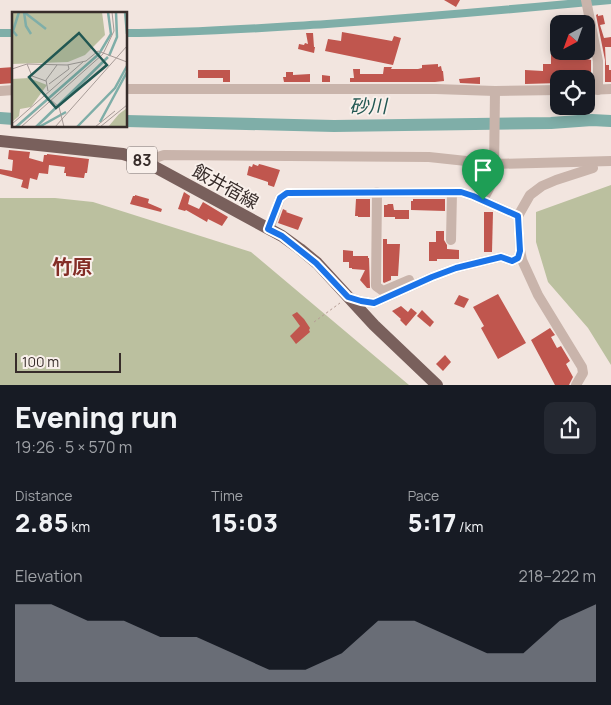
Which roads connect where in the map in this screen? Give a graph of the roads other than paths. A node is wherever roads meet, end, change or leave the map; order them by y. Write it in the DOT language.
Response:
graph roads {
  1 [pos="587,5"];
  2 [pos="128,89"];
  3 [pos="550,90"];
  4 [pos="598,90"];
  5 [pos="611,90"];
  6 [pos="495,91"];
  7 [pos="0,141"];
  8 [pos="611,161"];
  9 [pos="494,162"];
  10 [pos="150,164"];
  11 [pos="593,168"];
  12 [pos="377,192"];
  13 [pos="452,192"];
  14 [pos="483,200"];
  15 [pos="518,216"];
  16 [pos="268,229"];
  17 [pos="451,240"];
  18 [pos="520,250"];
  19 [pos="409,280"];
  20 [pos="348,297"];
  21 [pos="437,385"];
  22 [pos="576,385"];
  1 -- 4 [label="street"];
  2 -- 6 [label="street"];
  3 -- 6 [label="street"];
  4 -- 5 [label="street"];
  6 -- 9 [label="street"];
  7 -- 10 [label="main road, 飯井宿線 / 83"];
  8 -- 9 [label="street"];
  9 -- 10 [label="street"];
  9 -- 14 [label="street"];
  10 -- 16 [label="main road, 飯井宿線 / 83"];
  11 -- 15 [label="street"];
  12 -- 13 [label="street"];
  12 -- 16 [label="street"];
  12 -- 19 [label="street"];
  13 -- 14 [label="street"];
  13 -- 17 [label="street"];
  14 -- 15 [label="street"];
  15 -- 18 [label="street"];
  16 -- 20 [label="main road, 飯井宿線 / 83"];
  18 -- 20 [label="street"];
  18 -- 22 [label="street"];
  20 -- 21 [label="main road, 飯井宿線 / 83"];
}
